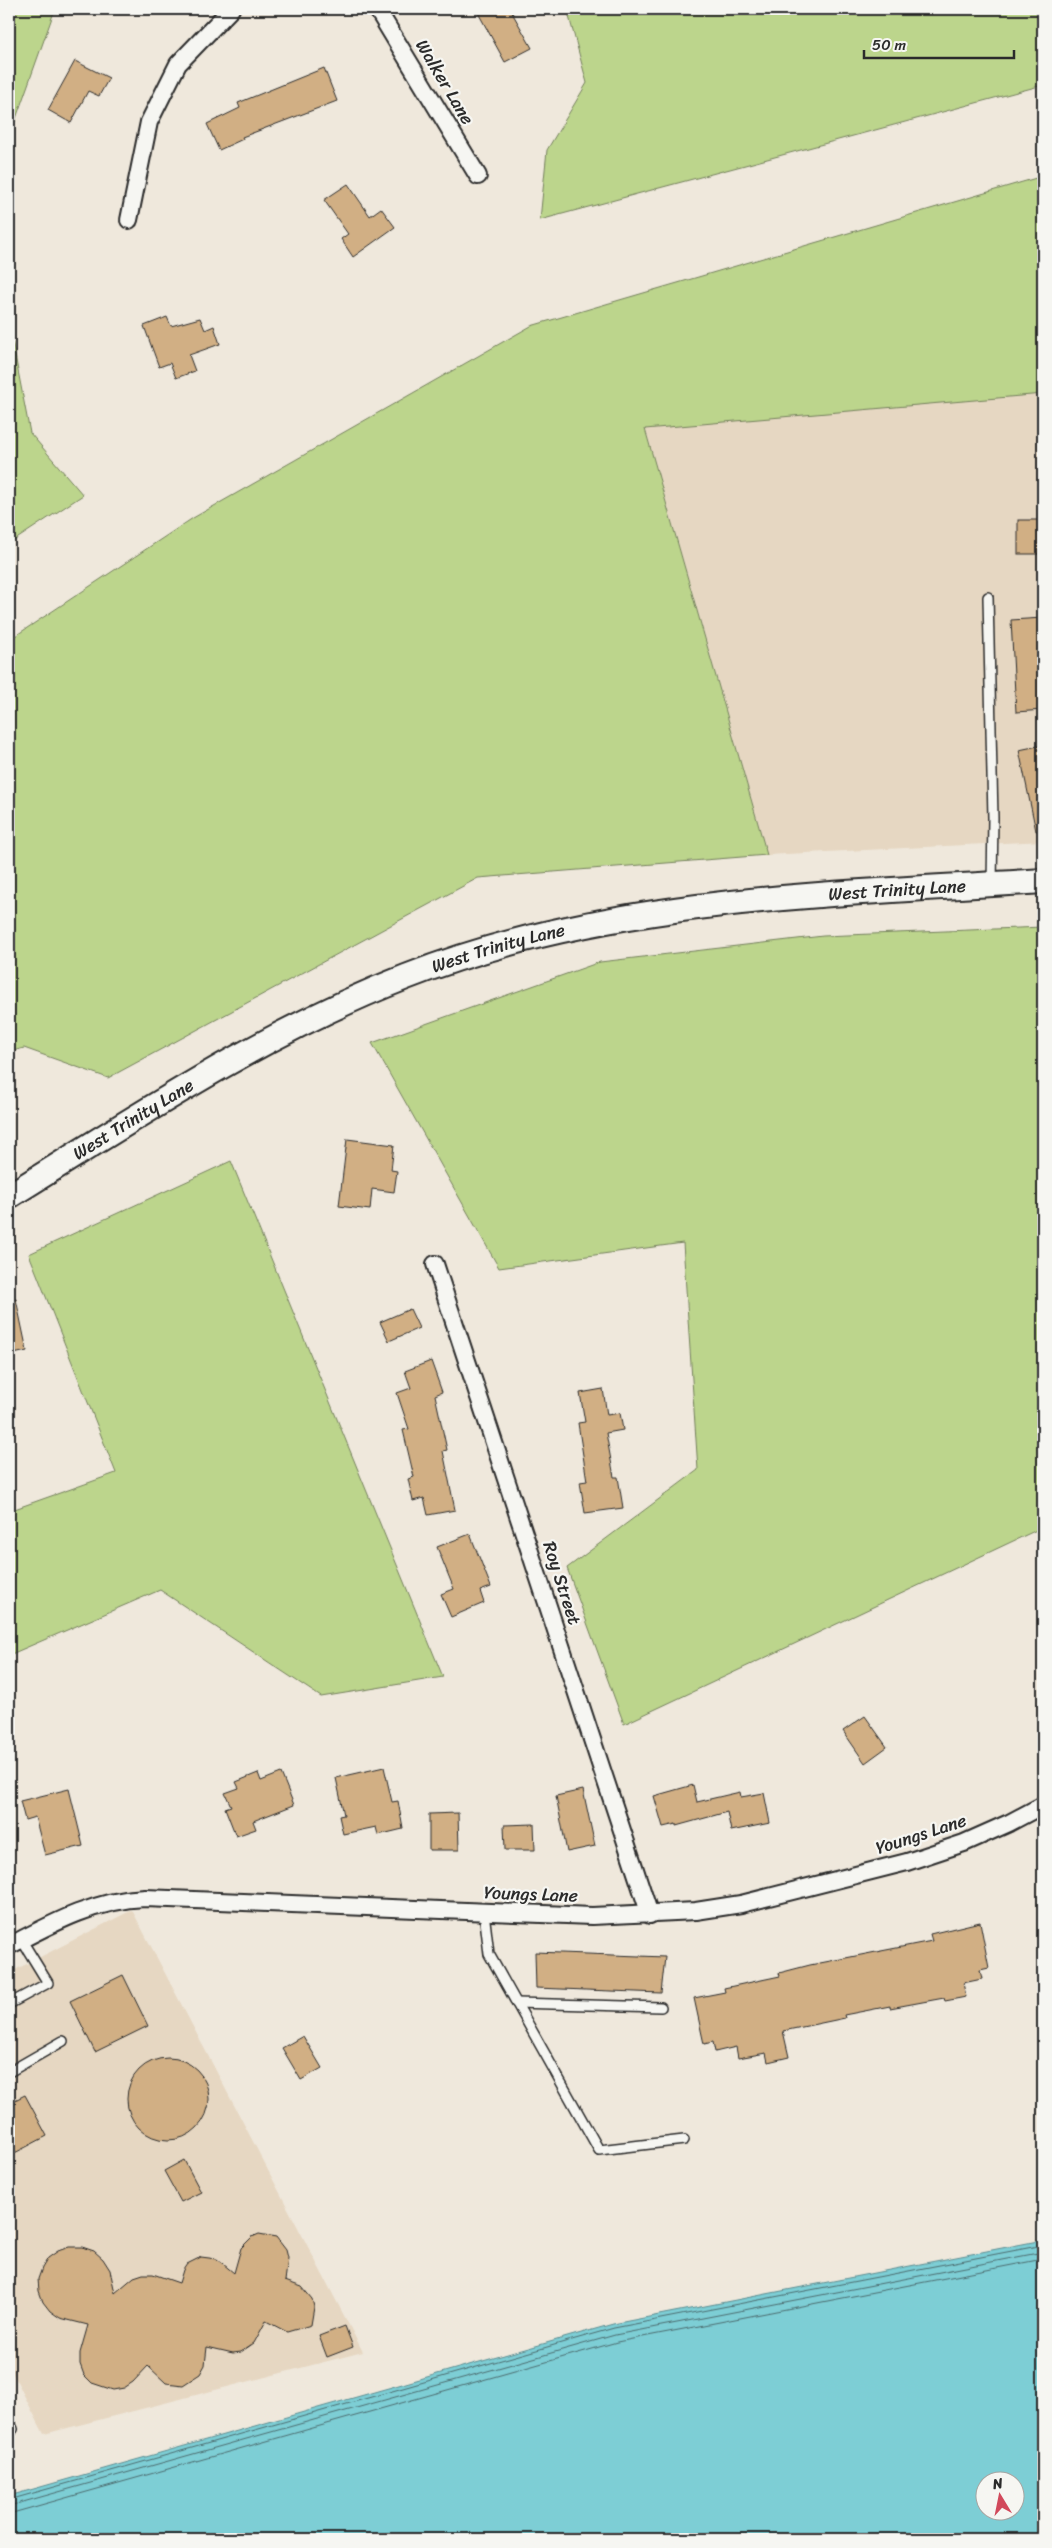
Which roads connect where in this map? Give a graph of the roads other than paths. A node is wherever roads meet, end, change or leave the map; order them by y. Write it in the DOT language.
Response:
graph roads {
  1 [pos="231,9"];
  2 [pos="377,9"];
  3 [pos="478,176"];
  4 [pos="129,220"];
  5 [pos="988,597"];
  6 [pos="1043,881"];
  7 [pos="992,884"];
  8 [pos="9,1196"];
  9 [pos="435,1264"];
  10 [pos="1043,1805"];
  11 [pos="484,1912"];
  12 [pos="650,1915"];
  13 [pos="15,1942"];
  14 [pos="9,2004"];
  15 [pos="516,2004"];
  16 [pos="661,2007"];
  17 [pos="63,2041"];
  18 [pos="9,2072"];
  19 [pos="684,2140"];
  1 -- 4 [label="street"];
  2 -- 3 [label="street, Walker Lane"];
  5 -- 7 [label="lane"];
  6 -- 7 [label="main road, West Trinity Lane"];
  7 -- 8 [label="main road, West Trinity Lane"];
  9 -- 12 [label="street, Roy Street"];
  10 -- 12 [label="street, Youngs Lane"];
  11 -- 12 [label="street, Youngs Lane"];
  11 -- 13 [label="street, Youngs Lane"];
  11 -- 15 [label="lane"];
  13 -- 14 [label="lane"];
  15 -- 16 [label="lane"];
  15 -- 19 [label="lane"];
  17 -- 18 [label="lane"];
}
